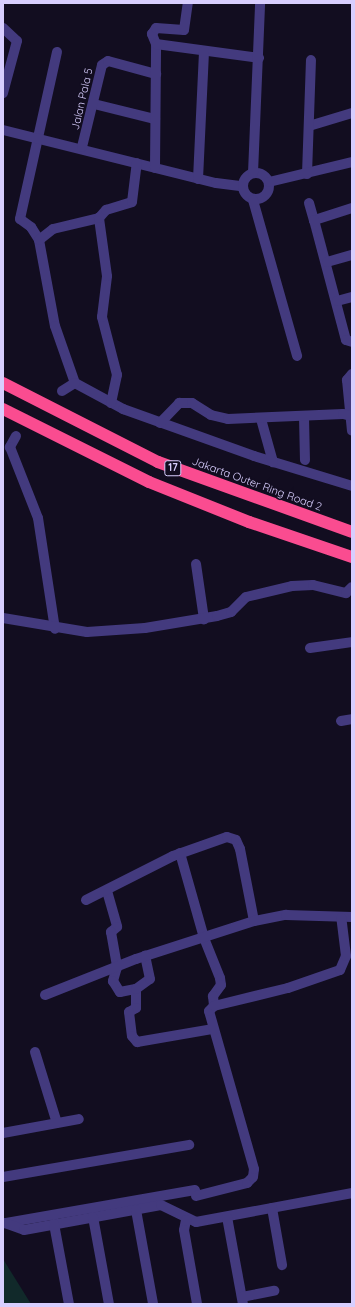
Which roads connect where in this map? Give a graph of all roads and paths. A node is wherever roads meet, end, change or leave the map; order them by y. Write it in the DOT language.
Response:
graph roads {
  1 [pos="188,3"];
  2 [pos="260,3"];
  3 [pos="3,28"];
  4 [pos="156,44"];
  5 [pos="204,51"];
  6 [pos="57,52"];
  7 [pos="259,58"];
  8 [pos="311,60"];
  9 [pos="156,74"];
  10 [pos="5,80"];
  11 [pos="3,93"];
  12 [pos="94,104"];
  13 [pos="352,114"];
  14 [pos="155,119"];
  15 [pos="308,126"];
  16 [pos="3,130"];
  17 [pos="37,138"];
  18 [pos="82,147"];
  19 [pos="352,162"];
  20 [pos="137,164"];
  21 [pos="154,168"];
  22 [pos="253,173"];
  23 [pos="307,174"];
  24 [pos="198,179"];
  25 [pos="269,182"];
  26 [pos="242,186"];
  27 [pos="253,200"];
  28 [pos="309,203"];
  29 [pos="352,208"];
  30 [pos="100,218"];
  31 [pos="314,220"];
  32 [pos="38,240"];
  33 [pos="352,255"];
  34 [pos="327,262"];
  35 [pos="352,297"];
  36 [pos="337,301"];
  37 [pos="352,342"];
  38 [pos="297,356"];
  39 [pos="352,374"];
  40 [pos="3,383"];
  41 [pos="75,384"];
  42 [pos="62,391"];
  43 [pos="111,403"];
  44 [pos="3,409"];
  45 [pos="350,415"];
  46 [pos="304,417"];
  47 [pos="261,419"];
  48 [pos="160,422"];
  49 [pos="352,431"];
  50 [pos="16,436"];
  51 [pos="305,460"];
  52 [pos="273,462"];
  53 [pos="352,486"];
  54 [pos="352,532"];
  55 [pos="352,557"];
  56 [pos="196,564"];
  57 [pos="350,591"];
  58 [pos="3,618"];
  59 [pos="204,619"];
  60 [pos="55,629"];
  61 [pos="352,642"];
  62 [pos="310,648"];
  63 [pos="352,719"];
  64 [pos="341,721"];
  65 [pos="180,853"];
  66 [pos="107,892"];
  67 [pos="86,900"];
  68 [pos="352,917"];
  69 [pos="341,918"];
  70 [pos="254,921"];
  71 [pos="204,938"];
  72 [pos="145,956"];
  73 [pos="117,967"];
  74 [pos="136,989"];
  75 [pos="46,995"];
  76 [pos="214,1006"];
  77 [pos="212,1029"];
  78 [pos="35,1052"];
  79 [pos="79,1119"];
  80 [pos="57,1123"];
  81 [pos="3,1133"];
  82 [pos="189,1145"];
  83 [pos="3,1177"];
  84 [pos="352,1193"];
  85 [pos="272,1208"];
  86 [pos="136,1210"];
  87 [pos="93,1217"];
  88 [pos="227,1217"];
  89 [pos="186,1220"];
  90 [pos="4,1222"];
  91 [pos="54,1224"];
  92 [pos="282,1265"];
  93 [pos="274,1291"];
  94 [pos="243,1301"];
  95 [pos="69,1304"];
  96 [pos="109,1304"];
  97 [pos="153,1304"];
  98 [pos="197,1304"];
  1 -- 4 [label="street"];
  2 -- 7 [label="street"];
  3 -- 10 [label="street"];
  4 -- 5 [label="street"];
  4 -- 9 [label="street"];
  5 -- 7 [label="street"];
  5 -- 24 [label="street"];
  6 -- 17 [label="street"];
  7 -- 22 [label="street"];
  8 -- 15 [label="street"];
  9 -- 12 [label="street, Jalan Pala 5"];
  9 -- 14 [label="street"];
  10 -- 11 [label="street"];
  12 -- 14 [label="street"];
  12 -- 18 [label="street, Jalan Pala 5"];
  13 -- 15 [label="street"];
  14 -- 21 [label="street"];
  15 -- 23 [label="street"];
  16 -- 17 [label="street"];
  17 -- 18 [label="street"];
  17 -- 32 [label="street"];
  18 -- 20 [label="street"];
  19 -- 23 [label="street"];
  20 -- 21 [label="street"];
  20 -- 30 [label="street"];
  21 -- 24 [label="street"];
  22 -- 25 [label="street"];
  22 -- 26 [label="street"];
  23 -- 25 [label="street"];
  24 -- 26 [label="street"];
  25 -- 27 [label="street"];
  26 -- 27 [label="street"];
  27 -- 38 [label="street"];
  28 -- 31 [label="street"];
  29 -- 31 [label="street"];
  30 -- 32 [label="street"];
  30 -- 43 [label="street"];
  31 -- 34 [label="street"];
  32 -- 41 [label="street"];
  33 -- 34 [label="street"];
  34 -- 36 [label="street"];
  35 -- 36 [label="street"];
  36 -- 37 [label="street"];
  39 -- 45 [label="street"];
  40 -- 54 [label="highway, Jakarta Outer Ring Road 2 / 17"];
  41 -- 42 [label="street"];
  41 -- 43 [label="street"];
  43 -- 48 [label="street"];
  44 -- 55 [label="highway, 17"];
  45 -- 46 [label="street"];
  45 -- 49 [label="street"];
  46 -- 47 [label="street"];
  46 -- 51 [label="street"];
  47 -- 48 [label="street"];
  47 -- 52 [label="street"];
  48 -- 52 [label="street"];
  50 -- 60 [label="street"];
  52 -- 53 [label="street"];
  56 -- 59 [label="street"];
  57 -- 59 [label="street"];
  58 -- 60 [label="street"];
  59 -- 60 [label="street"];
  61 -- 62 [label="street"];
  63 -- 64 [label="street"];
  65 -- 66 [label="street"];
  65 -- 70 [label="street"];
  65 -- 71 [label="street"];
  66 -- 67 [label="street"];
  66 -- 73 [label="street"];
  68 -- 69 [label="street"];
  69 -- 70 [label="street"];
  69 -- 76 [label="street"];
  70 -- 71 [label="street"];
  71 -- 72 [label="street"];
  71 -- 76 [label="street"];
  72 -- 73 [label="street"];
  72 -- 74 [label="street"];
  73 -- 74 [label="street"];
  73 -- 75 [label="street"];
  74 -- 77 [label="street"];
  76 -- 77 [label="street"];
  77 -- 90 [label="street"];
  78 -- 80 [label="street"];
  79 -- 80 [label="street"];
  80 -- 81 [label="street"];
  82 -- 83 [label="street"];
  84 -- 85 [label="street"];
  85 -- 88 [label="street"];
  85 -- 92 [label="street"];
  86 -- 87 [label="street"];
  86 -- 89 [label="street"];
  86 -- 97 [label="street"];
  87 -- 91 [label="street"];
  87 -- 96 [label="street"];
  88 -- 89 [label="street"];
  88 -- 94 [label="street"];
  89 -- 98 [label="street"];
  90 -- 91 [label="street"];
  91 -- 95 [label="street"];
  93 -- 94 [label="street"];
}
